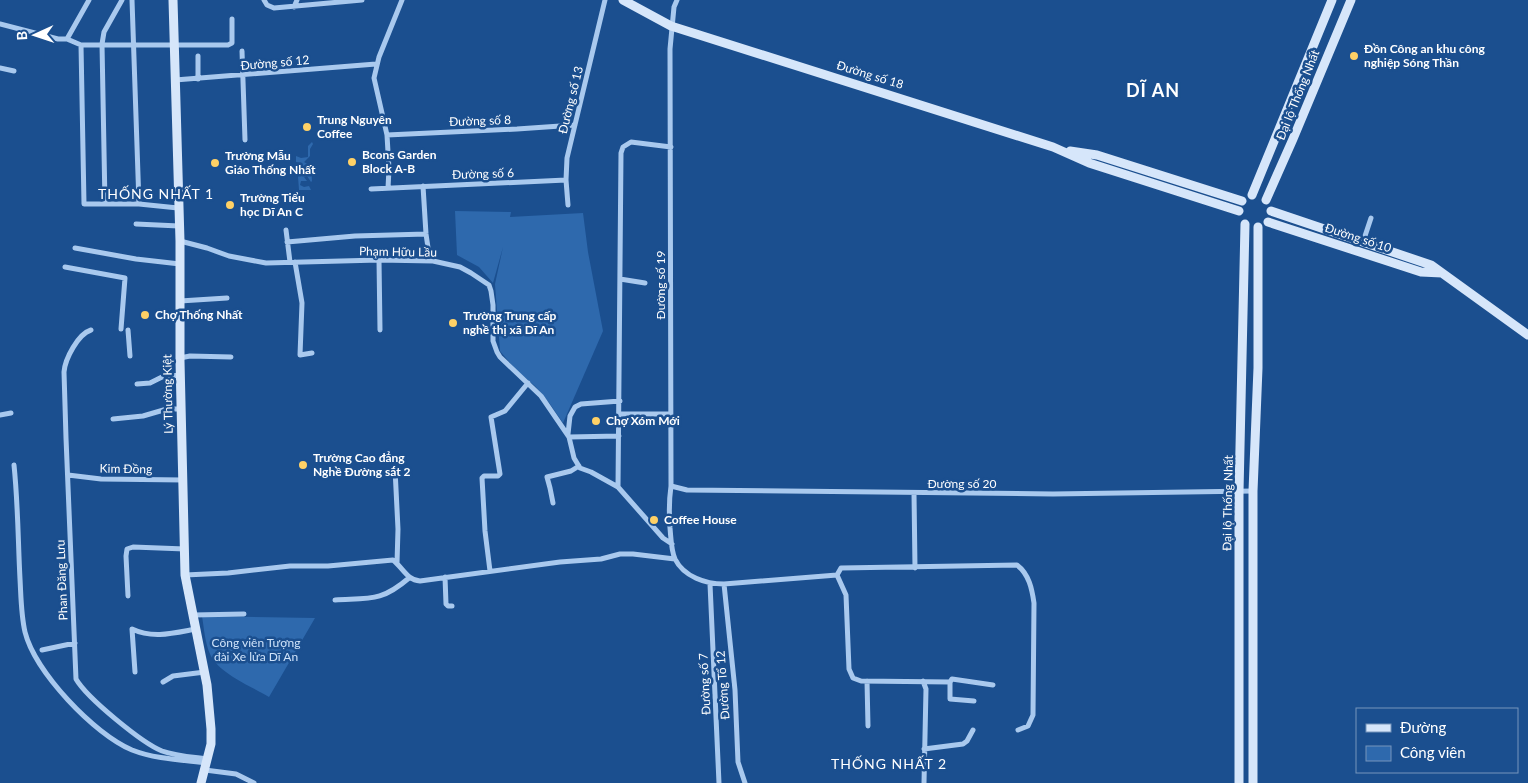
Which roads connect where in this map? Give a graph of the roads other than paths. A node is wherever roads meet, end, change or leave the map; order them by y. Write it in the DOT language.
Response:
graph roads {
  1 [pos="89,0"];
  2 [pos="122,0"];
  3 [pos="132,0"];
  4 [pos="173,0"];
  5 [pos="264,0"];
  6 [pos="297,0"];
  7 [pos="362,0"];
  8 [pos="402,0"];
  9 [pos="606,0"];
  10 [pos="623,0"];
  11 [pos="677,0"];
  12 [pos="1332,0"];
  13 [pos="1350,0"];
  14 [pos="294,7"];
  15 [pos="232,20"];
  16 [pos="1322,23"];
  17 [pos="0,24"];
  18 [pos="672,26"];
  19 [pos="1338,30"];
  20 [pos="67,39"];
  21 [pos="102,44"];
  22 [pos="81,45"];
  23 [pos="133,46"];
  24 [pos="174,46"];
  25 [pos="242,51"];
  26 [pos="198,56"];
  27 [pos="376,64"];
  28 [pos="0,68"];
  29 [pos="14,71"];
  30 [pos="242,76"];
  31 [pos="198,79"];
  32 [pos="175,80"];
  33 [pos="1298,81"];
  34 [pos="1314,89"];
  35 [pos="575,125"];
  36 [pos="387,135"];
  37 [pos="245,140"];
  38 [pos="671,147"];
  39 [pos="1061,150"];
  40 [pos="1166,177"];
  41 [pos="566,180"];
  42 [pos="423,186"];
  43 [pos="1162,187"];
  44 [pos="371,188"];
  45 [pos="388,188"];
  46 [pos="1252,196"];
  47 [pos="1266,200"];
  48 [pos="1242,201"];
  49 [pos="106,204"];
  50 [pos="139,204"];
  51 [pos="568,206"];
  52 [pos="178,208"];
  53 [pos="1239,211"];
  54 [pos="1271,212"];
  55 [pos="1371,218"];
  56 [pos="1268,222"];
  57 [pos="136,224"];
  58 [pos="1245,224"];
  59 [pos="179,226"];
  60 [pos="1258,227"];
  61 [pos="286,230"];
  62 [pos="426,234"];
  63 [pos="180,241"];
  64 [pos="287,242"];
  65 [pos="1364,242"];
  66 [pos="75,248"];
  67 [pos="379,260"];
  68 [pos="430,261"];
  69 [pos="293,262"];
  70 [pos="180,264"];
  71 [pos="65,267"];
  72 [pos="1442,273"];
  73 [pos="620,279"];
  74 [pos="645,284"];
  75 [pos="227,298"];
  76 [pos="179,301"];
  77 [pos="120,329"];
  78 [pos="90,330"];
  79 [pos="128,330"];
  80 [pos="380,330"];
  81 [pos="1528,335"];
  82 [pos="312,353"];
  83 [pos="130,356"];
  84 [pos="231,357"];
  85 [pos="180,358"];
  86 [pos="180,375"];
  87 [pos="528,383"];
  88 [pos="137,384"];
  89 [pos="620,401"];
  90 [pos="181,409"];
  91 [pos="12,413"];
  92 [pos="619,414"];
  93 [pos="670,414"];
  94 [pos="0,415"];
  95 [pos="113,419"];
  96 [pos="619,422"];
  97 [pos="670,422"];
  98 [pos="568,436"];
  99 [pos="620,436"];
  100 [pos="14,465"];
  101 [pos="579,466"];
  102 [pos="394,469"];
  103 [pos="68,475"];
  104 [pos="183,480"];
  105 [pos="671,486"];
  106 [pos="618,487"];
  107 [pos="1253,491"];
  108 [pos="1239,492"];
  109 [pos="914,493"];
  110 [pos="553,503"];
  111 [pos="672,544"];
  112 [pos="184,549"];
  113 [pos="675,560"];
  114 [pos="397,563"];
  115 [pos="915,568"];
  116 [pos="490,571"];
  117 [pos="185,575"];
  118 [pos="837,575"];
  119 [pos="445,577"];
  120 [pos="409,578"];
  121 [pos="710,584"];
  122 [pos="724,584"];
  123 [pos="1239,594"];
  124 [pos="1253,594"];
  125 [pos="128,596"];
  126 [pos="335,600"];
  127 [pos="452,606"];
  128 [pos="244,614"];
  129 [pos="193,615"];
  130 [pos="196,629"];
  131 [pos="74,643"];
  132 [pos="42,650"];
  133 [pos="135,672"];
  134 [pos="204,672"];
  135 [pos="867,681"];
  136 [pos="923,681"];
  137 [pos="163,682"];
  138 [pos="950,682"];
  139 [pos="993,685"];
  140 [pos="974,701"];
  141 [pos="868,726"];
  142 [pos="973,730"];
  143 [pos="1018,730"];
  144 [pos="924,749"];
  145 [pos="207,764"];
  146 [pos="201,783"];
  147 [pos="254,783"];
  148 [pos="719,783"];
  149 [pos="745,783"];
  150 [pos="924,783"];
  151 [pos="1239,783"];
  152 [pos="1253,783"];
  1 -- 20 [label="street"];
  2 -- 21 [label="street"];
  3 -- 23 [label="street"];
  4 -- 24 [label="street, Lý Thường Kiệt"];
  5 -- 14 [label="street"];
  6 -- 14 [label="street"];
  7 -- 14 [label="street"];
  8 -- 27 [label="street"];
  9 -- 35 [label="street, Đường số 13"];
  10 -- 18 [label="street, Đường số 18"];
  11 -- 18 [label="street, Đường số 19"];
  12 -- 16 [label="street, Đại lộ Thống Nhất"];
  13 -- 19 [label="street, Đại lộ Thống Nhất"];
  15 -- 24 [label="street"];
  16 -- 19 [label="street"];
  16 -- 33 [label="street, Đại lộ Thống Nhất"];
  17 -- 20 [label="street"];
  18 -- 38 [label="street, Đường số 19"];
  18 -- 39 [label="street, Đường số 18"];
  19 -- 34 [label="street, Đại lộ Thống Nhất"];
  20 -- 22 [label="street"];
  21 -- 22 [label="street"];
  21 -- 23 [label="street"];
  21 -- 49 [label="street"];
  22 -- 49 [label="street"];
  23 -- 24 [label="street"];
  23 -- 50 [label="street"];
  24 -- 32 [label="street, Lý Thường Kiệt"];
  25 -- 30 [label="street"];
  26 -- 31 [label="street"];
  27 -- 30 [label="street, Đường số 12"];
  27 -- 36 [label="street"];
  28 -- 29 [label="street"];
  30 -- 31 [label="street, Đường số 12"];
  30 -- 37 [label="street"];
  31 -- 32 [label="street, Đường số 12"];
  32 -- 52 [label="street, Lý Thường Kiệt"];
  33 -- 34 [label="street"];
  33 -- 46 [label="street, Đại lộ Thống Nhất"];
  34 -- 47 [label="street, Đại lộ Thống Nhất"];
  35 -- 36 [label="street, Đường số 8"];
  35 -- 41 [label="street, Đường số 13"];
  36 -- 45 [label="street"];
  38 -- 73 [label="street"];
  38 -- 93 [label="street, Đường số 19"];
  39 -- 40 [label="street, Đường số 18"];
  39 -- 43 [label="street, Đường số 18"];
  40 -- 43 [label="street"];
  40 -- 48 [label="street, Đường số 18"];
  41 -- 42 [label="street, Đường số 6"];
  41 -- 51 [label="street, Đường số 13"];
  42 -- 45 [label="street, Đường số 6"];
  42 -- 62 [label="street"];
  43 -- 53 [label="street, Đường số 18"];
  44 -- 45 [label="street, Đường số 6"];
  46 -- 47 [label="street"];
  46 -- 48 [label="street"];
  47 -- 54 [label="street"];
  48 -- 53 [label="street"];
  49 -- 50 [label="street"];
  50 -- 52 [label="street"];
  52 -- 59 [label="street, Lý Thường Kiệt"];
  53 -- 58 [label="street"];
  54 -- 56 [label="street"];
  54 -- 65 [label="street, Đường số 10"];
  55 -- 65 [label="street"];
  56 -- 60 [label="street"];
  56 -- 72 [label="street, Đường số 10"];
  57 -- 59 [label="street"];
  58 -- 60 [label="street"];
  58 -- 108 [label="street, Đại lộ Thống Nhất"];
  59 -- 63 [label="street, Lý Thường Kiệt"];
  60 -- 107 [label="street, Đại lộ Thống Nhất"];
  61 -- 64 [label="street"];
  62 -- 64 [label="street"];
  62 -- 68 [label="street"];
  63 -- 69 [label="street, Phạm Hữu Lầu"];
  63 -- 70 [label="street, Lý Thường Kiệt"];
  64 -- 69 [label="street"];
  65 -- 72 [label="street, Đường số 10"];
  66 -- 70 [label="street"];
  67 -- 68 [label="street, Phạm Hữu Lầu"];
  67 -- 69 [label="street, Phạm Hữu Lầu"];
  67 -- 80 [label="street"];
  68 -- 87 [label="street, Phạm Hữu Lầu"];
  69 -- 82 [label="street"];
  70 -- 76 [label="street, Lý Thường Kiệt"];
  71 -- 77 [label="street"];
  72 -- 81 [label="street, Đường số 10"];
  73 -- 74 [label="street"];
  73 -- 89 [label="street"];
  75 -- 76 [label="street"];
  76 -- 85 [label="street, Lý Thường Kiệt"];
  78 -- 103 [label="street, Phan Đăng Lưu"];
  79 -- 83 [label="street"];
  84 -- 85 [label="street"];
  85 -- 86 [label="street, Lý Thường Kiệt"];
  86 -- 88 [label="street"];
  86 -- 90 [label="street, Lý Thường Kiệt"];
  87 -- 98 [label="street, Phạm Hữu Lầu"];
  87 -- 116 [label="street"];
  89 -- 92 [label="street"];
  89 -- 98 [label="street"];
  90 -- 95 [label="street"];
  90 -- 104 [label="street, Lý Thường Kiệt"];
  91 -- 94 [label="street"];
  92 -- 93 [label="street"];
  92 -- 96 [label="street"];
  93 -- 97 [label="street, Đường số 19"];
  96 -- 97 [label="street"];
  96 -- 99 [label="street"];
  97 -- 105 [label="street, Đường số 19"];
  98 -- 99 [label="street"];
  98 -- 101 [label="street, Phạm Hữu Lầu"];
  99 -- 106 [label="street"];
  100 -- 145 [label="street"];
  101 -- 106 [label="street"];
  101 -- 110 [label="street"];
  102 -- 114 [label="street"];
  103 -- 104 [label="street, Kim Đồng"];
  103 -- 131 [label="street, Phan Đăng Lưu"];
  104 -- 112 [label="street, Lý Thường Kiệt"];
  105 -- 109 [label="street, Đường số 20"];
  105 -- 111 [label="street, Đường số 19"];
  106 -- 111 [label="street"];
  107 -- 108 [label="street, Đường số 20"];
  107 -- 124 [label="street, Đại lộ Thống Nhất"];
  108 -- 109 [label="street, Đường số 20"];
  108 -- 123 [label="street, Đại lộ Thống Nhất"];
  109 -- 115 [label="street"];
  111 -- 113 [label="street, Đường số 19"];
  112 -- 117 [label="street, Lý Thường Kiệt"];
  112 -- 125 [label="street"];
  113 -- 116 [label="street"];
  113 -- 121 [label="street"];
  114 -- 117 [label="street"];
  114 -- 120 [label="street"];
  115 -- 118 [label="street"];
  115 -- 143 [label="street"];
  116 -- 119 [label="street"];
  117 -- 129 [label="street, Lý Thường Kiệt"];
  118 -- 122 [label="street"];
  118 -- 135 [label="street"];
  119 -- 120 [label="street"];
  119 -- 127 [label="street"];
  120 -- 126 [label="street"];
  121 -- 122 [label="street"];
  121 -- 148 [label="street, Đường số 7"];
  122 -- 149 [label="street, Đường Tổ 12"];
  123 -- 124 [label="street"];
  123 -- 151 [label="street, Đại lộ Thống Nhất"];
  124 -- 152 [label="street, Đại lộ Thống Nhất"];
  128 -- 129 [label="street"];
  129 -- 130 [label="street, Lý Thường Kiệt"];
  130 -- 133 [label="street"];
  130 -- 134 [label="street, Lý Thường Kiệt"];
  131 -- 132 [label="street"];
  131 -- 145 [label="street, Phan Đăng Lưu"];
  134 -- 137 [label="street"];
  134 -- 145 [label="street, Lý Thường Kiệt"];
  135 -- 136 [label="street"];
  135 -- 141 [label="street"];
  136 -- 138 [label="street"];
  136 -- 144 [label="street"];
  138 -- 139 [label="street"];
  138 -- 140 [label="street"];
  142 -- 144 [label="street"];
  144 -- 150 [label="street"];
  145 -- 146 [label="street, Lý Thường Kiệt"];
  145 -- 147 [label="street"];
}
